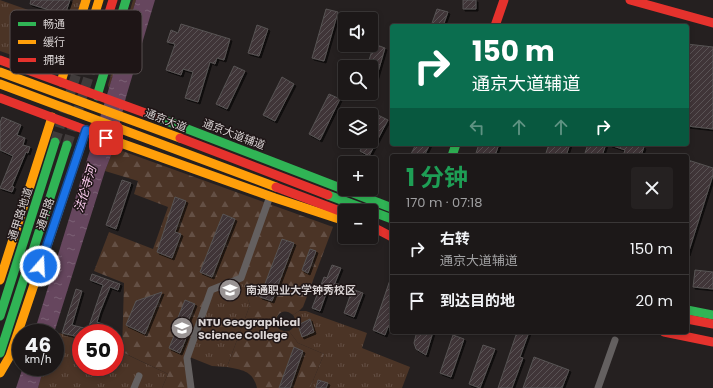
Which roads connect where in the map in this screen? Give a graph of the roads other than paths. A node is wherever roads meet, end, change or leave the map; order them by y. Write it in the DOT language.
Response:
graph roads {
  1 [pos="86,0"];
  2 [pos="99,0"];
  3 [pos="113,0"];
  4 [pos="126,0"];
  5 [pos="504,0"];
  6 [pos="630,0"];
  7 [pos="83,10"];
  8 [pos="96,10"];
  9 [pos="110,10"];
  10 [pos="123,10"];
  11 [pos="713,23"];
  12 [pos="496,24"];
  13 [pos="0,60"];
  14 [pos="10,64"];
  15 [pos="0,72"];
  16 [pos="39,74"];
  17 [pos="63,74"];
  18 [pos="105,74"];
  19 [pos="61,82"];
  20 [pos="0,84"];
  21 [pos="99,96"];
  22 [pos="0,98"];
  23 [pos="52,117"];
  24 [pos="89,131"];
  25 [pos="55,142"];
  26 [pos="67,145"];
  27 [pos="323,192"];
  28 [pos="270,196"];
  29 [pos="390,207"];
  30 [pos="390,208"];
  31 [pos="338,211"];
  32 [pos="390,218"];
  33 [pos="338,219"];
  34 [pos="378,224"];
  35 [pos="390,228"];
  36 [pos="378,230"];
  37 [pos="378,232"];
  38 [pos="390,236"];
  39 [pos="390,236"];
  40 [pos="0,280"];
  41 [pos="689,310"];
  42 [pos="713,315"];
  43 [pos="0,316"];
  44 [pos="689,319"];
  45 [pos="713,324"];
  46 [pos="689,328"];
  47 [pos="713,332"];
  48 [pos="673,334"];
  49 [pos="615,340"];
  50 [pos="713,342"];
  51 [pos="0,353"];
  52 [pos="0,373"];
  53 [pos="139,376"];
  54 [pos="134,388"];
  55 [pos="191,388"];
  56 [pos="598,388"];
  1 -- 7 [label="main road"];
  2 -- 8 [label="main road"];
  3 -- 9 [label="main road"];
  4 -- 10 [label="main road"];
  5 -- 12 [label="main road"];
  6 -- 11 [label="main road"];
  13 -- 14 [label="main road, 通京大道辅道"];
  15 -- 27 [label="main road, 通京大道"];
  16 -- 19 [label="main road, 通京大道辅道"];
  17 -- 19 [label="main road"];
  18 -- 21 [label="main road"];
  19 -- 21 [label="main road, 通京大道辅道"];
  20 -- 31 [label="main road"];
  21 -- 29 [label="main road, 通京大道辅道"];
  22 -- 23 [label="main road"];
  23 -- 24 [label="main road"];
  23 -- 40 [label="main road, 通甲路"];
  24 -- 28 [label="main road"];
  24 -- 52 [label="main road, 通甲路"];
  25 -- 43 [label="main road, 通甲路地道"];
  26 -- 51 [label="main road"];
  27 -- 30 [label="main road"];
  27 -- 32 [label="main road"];
  28 -- 33 [label="main road"];
  28 -- 55 [label="street"];
  34 -- 35 [label="main road"];
  36 -- 38 [label="main road"];
  37 -- 39 [label="main road"];
  41 -- 42 [label="main road"];
  44 -- 45 [label="main road"];
  46 -- 47 [label="main road"];
  48 -- 50 [label="main road"];
  49 -- 56 [label="street"];
  53 -- 54 [label="street"];
}
